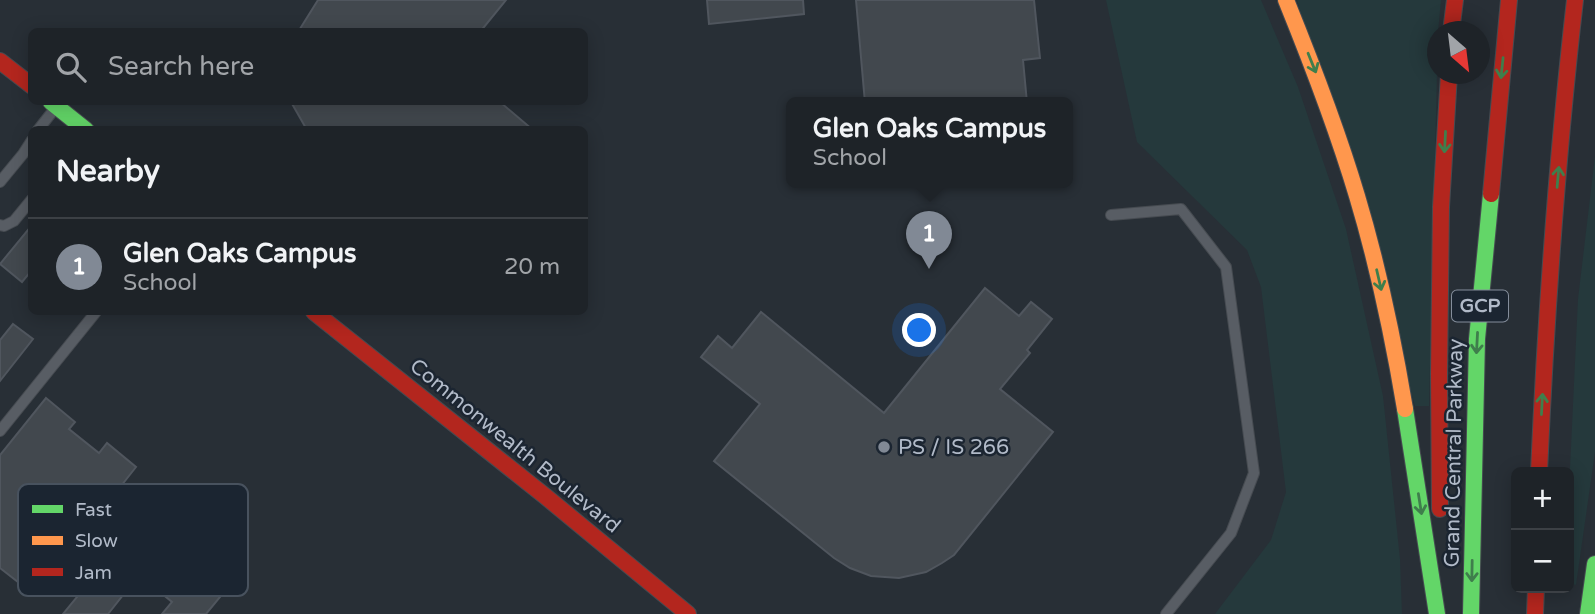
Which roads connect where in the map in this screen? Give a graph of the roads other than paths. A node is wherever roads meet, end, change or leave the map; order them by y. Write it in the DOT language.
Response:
graph roads {
  1 [pos="1286,0"];
  2 [pos="1455,0"];
  3 [pos="1509,0"];
  4 [pos="1575,2"];
  5 [pos="1452,21"];
  6 [pos="0,61"];
  7 [pos="28,83"];
  8 [pos="1448,84"];
  9 [pos="53,105"];
  10 [pos="55,105"];
  11 [pos="40,126"];
  12 [pos="81,126"];
  13 [pos="28,146"];
  14 [pos="0,182"];
  15 [pos="28,204"];
  16 [pos="1111,215"];
  17 [pos="0,225"];
  18 [pos="94,315"];
  19 [pos="318,315"];
  20 [pos="0,431"];
  21 [pos="1539,467"];
  22 [pos="1595,564"];
  23 [pos="1536,593"];
  24 [pos="688,614"];
  25 [pos="1166,614"];
  26 [pos="1439,614"];
  27 [pos="1471,614"];
  28 [pos="1535,614"];
  29 [pos="1588,614"];
  1 -- 26 [label="main road, one-way"];
  2 -- 5 [label="main road"];
  3 -- 27 [label="main road, Grand Central Parkway / GCP, one-way"];
  21 -- 4 [label="main road, one-way"];
  6 -- 7 [label="main road"];
  8 -- 26 [label="main road, one-way"];
  9 -- 11 [label="lane"];
  10 -- 12 [label="main road"];
  13 -- 14 [label="lane"];
  15 -- 17 [label="lane"];
  16 -- 25 [label="lane"];
  18 -- 20 [label="lane"];
  19 -- 24 [label="main road, Commonwealth Boulevard"];
  22 -- 29 [label="main road"];
  23 -- 28 [label="main road"];
}
